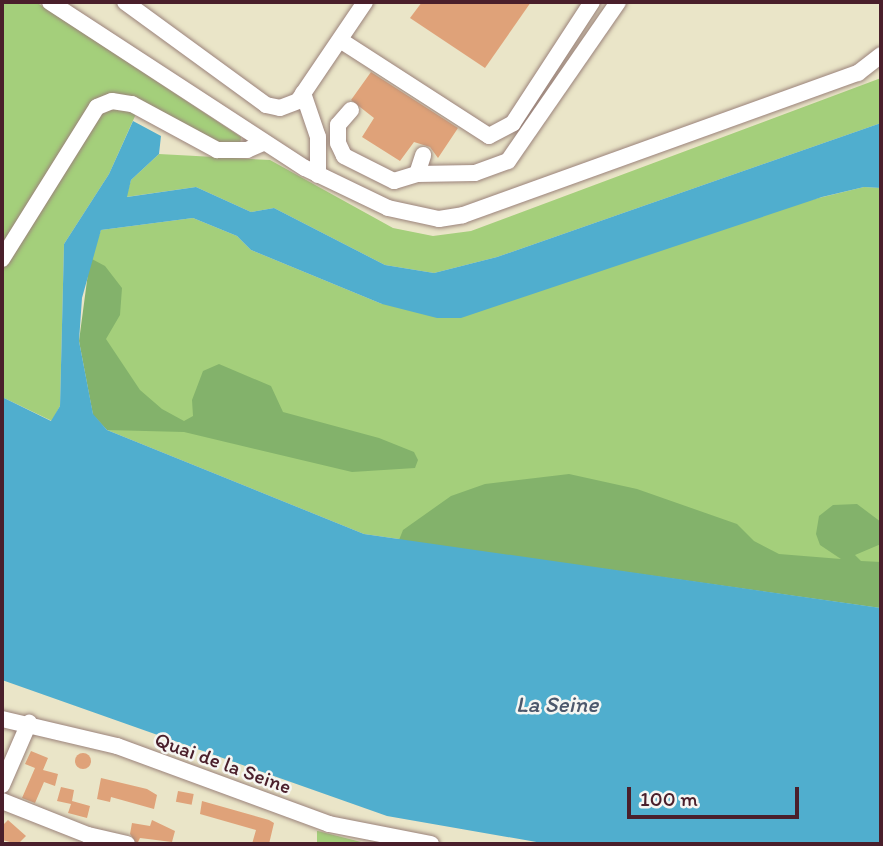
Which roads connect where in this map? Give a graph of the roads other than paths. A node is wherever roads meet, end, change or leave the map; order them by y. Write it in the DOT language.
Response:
graph roads {
  1 [pos="50,2"];
  2 [pos="125,2"];
  3 [pos="365,2"];
  4 [pos="592,2"];
  5 [pos="618,2"];
  6 [pos="340,40"];
  7 [pos="881,55"];
  8 [pos="303,93"];
  9 [pos="351,110"];
  10 [pos="262,143"];
  11 [pos="423,155"];
  12 [pos="417,174"];
  13 [pos="318,175"];
  14 [pos="2,259"];
  15 [pos="2,719"];
  16 [pos="29,723"];
  17 [pos="2,785"];
  18 [pos="2,800"];
  19 [pos="385,841"];
  20 [pos="127,844"];
  21 [pos="431,844"];
  1 -- 10 [label="street"];
  2 -- 8 [label="street"];
  3 -- 6 [label="street"];
  4 -- 6 [label="street"];
  5 -- 12 [label="street"];
  6 -- 8 [label="street"];
  7 -- 13 [label="street"];
  8 -- 13 [label="street"];
  9 -- 12 [label="street"];
  10 -- 13 [label="street"];
  10 -- 14 [label="street"];
  11 -- 12 [label="street"];
  15 -- 16 [label="street, Quai de la Seine"];
  16 -- 17 [label="street"];
  16 -- 19 [label="street, Quai de la Seine"];
  18 -- 20 [label="street"];
  19 -- 21 [label="street, Quai de la Seine"];
}
